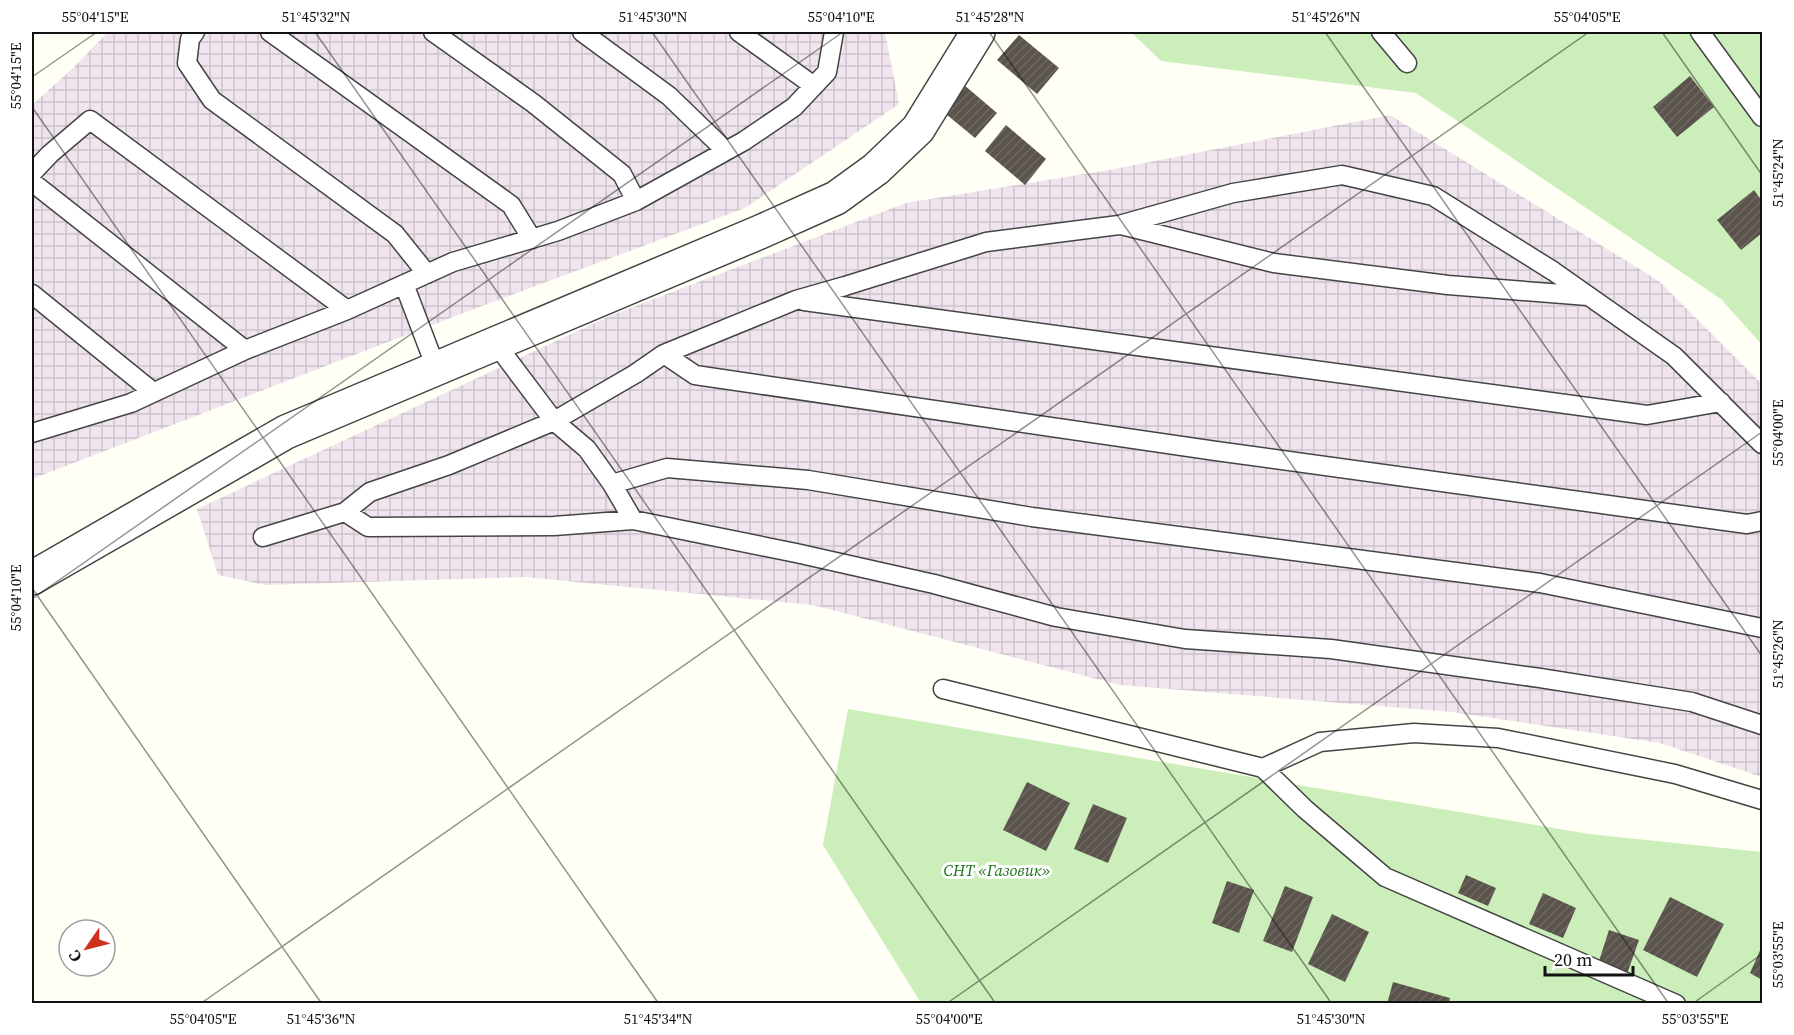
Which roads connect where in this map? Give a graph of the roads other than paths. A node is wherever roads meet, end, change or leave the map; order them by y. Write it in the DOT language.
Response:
graph roads {
  1 [pos="195,32"];
  2 [pos="270,32"];
  3 [pos="433,32"];
  4 [pos="582,32"];
  5 [pos="739,32"];
  6 [pos="834,32"];
  7 [pos="1381,32"];
  8 [pos="1700,32"];
  9 [pos="975,33"];
  10 [pos="1407,63"];
  11 [pos="814,86"];
  12 [pos="1762,117"];
  13 [pos="726,151"];
  14 [pos="32,173"];
  15 [pos="32,182"];
  16 [pos="636,201"];
  17 [pos="1119,225"];
  18 [pos="532,239"];
  19 [pos="427,274"];
  20 [pos="404,285"];
  21 [pos="32,294"];
  22 [pos="1588,296"];
  23 [pos="796,300"];
  24 [pos="347,310"];
  25 [pos="496,344"];
  26 [pos="245,350"];
  27 [pos="664,354"];
  28 [pos="436,368"];
  29 [pos="153,393"];
  30 [pos="1721,402"];
  31 [pos="554,421"];
  32 [pos="32,433"];
  33 [pos="1762,444"];
  34 [pos="612,484"];
  35 [pos="345,512"];
  36 [pos="633,520"];
  37 [pos="1762,521"];
  38 [pos="263,537"];
  39 [pos="32,578"];
  40 [pos="1762,628"];
  41 [pos="943,689"];
  42 [pos="1762,725"];
  43 [pos="1263,768"];
  44 [pos="1762,800"];
  45 [pos="1676,1004"];
  1 -- 19 [label="lane"];
  2 -- 18 [label="lane"];
  3 -- 16 [label="lane"];
  4 -- 13 [label="lane"];
  5 -- 11 [label="lane"];
  6 -- 11 [label="lane"];
  7 -- 10 [label="lane"];
  8 -- 12 [label="lane"];
  9 -- 25 [label="street"];
  11 -- 13 [label="lane"];
  13 -- 16 [label="lane"];
  14 -- 24 [label="lane"];
  15 -- 26 [label="lane"];
  16 -- 18 [label="lane"];
  17 -- 22 [label="lane"];
  17 -- 22 [label="lane"];
  17 -- 23 [label="lane"];
  18 -- 19 [label="lane"];
  19 -- 20 [label="lane"];
  20 -- 24 [label="lane"];
  20 -- 28 [label="lane"];
  21 -- 29 [label="lane"];
  22 -- 30 [label="lane"];
  23 -- 27 [label="lane"];
  23 -- 30 [label="lane"];
  24 -- 26 [label="lane"];
  25 -- 28 [label="street"];
  25 -- 31 [label="lane"];
  26 -- 29 [label="lane"];
  27 -- 31 [label="lane"];
  27 -- 37 [label="lane"];
  28 -- 39 [label="street"];
  29 -- 32 [label="lane"];
  30 -- 33 [label="lane"];
  31 -- 34 [label="lane"];
  31 -- 35 [label="lane"];
  34 -- 36 [label="lane"];
  34 -- 40 [label="lane"];
  35 -- 36 [label="lane"];
  35 -- 38 [label="lane"];
  36 -- 42 [label="lane"];
  41 -- 43 [label="lane"];
  43 -- 44 [label="lane"];
  43 -- 45 [label="lane"];
}
